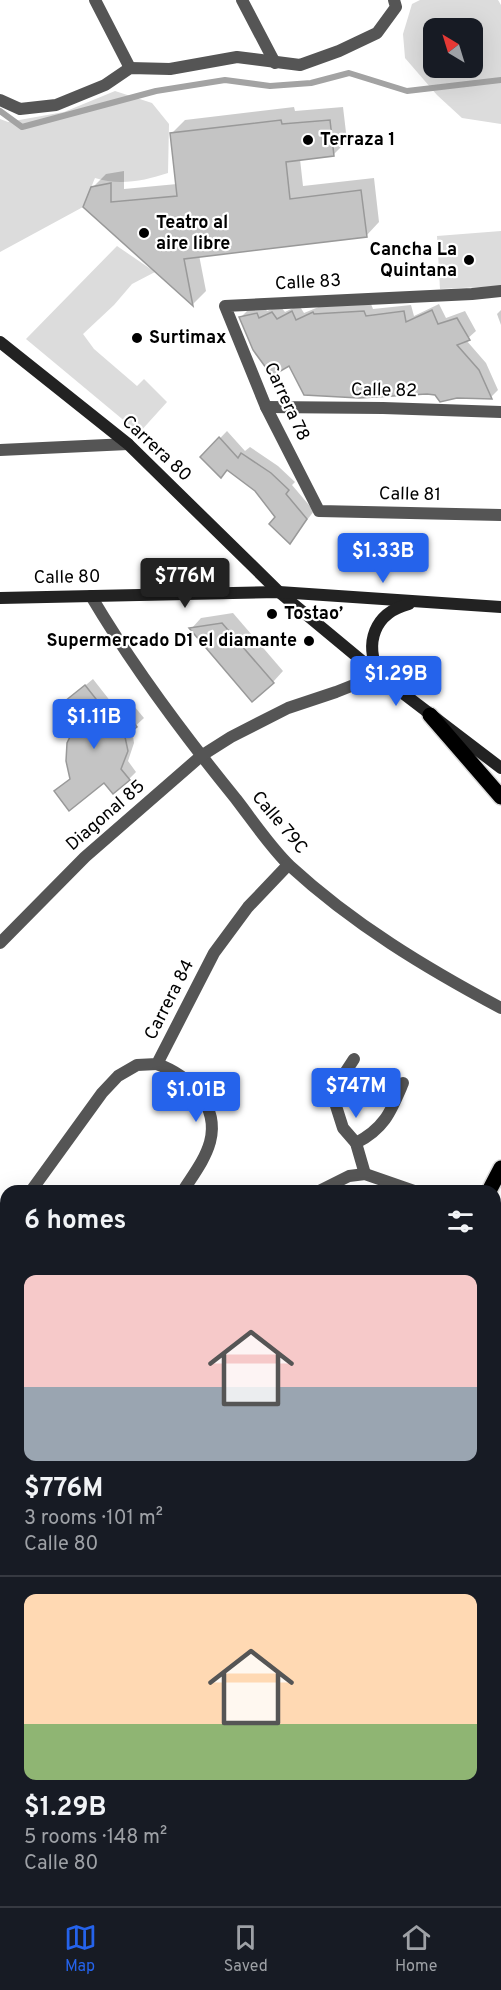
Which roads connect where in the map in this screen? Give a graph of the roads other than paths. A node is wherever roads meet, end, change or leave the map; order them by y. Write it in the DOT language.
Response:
graph roads {
  1 [pos="95,0"];
  2 [pos="242,0"];
  3 [pos="394,0"];
  4 [pos="275,63"];
  5 [pos="130,68"];
  6 [pos="0,100"];
  7 [pos="501,291"];
  8 [pos="225,306"];
  9 [pos="0,342"];
  10 [pos="266,408"];
  11 [pos="501,412"];
  12 [pos="128,444"];
  13 [pos="0,450"];
  14 [pos="319,512"];
  15 [pos="501,514"];
  16 [pos="279,592"];
  17 [pos="91,596"];
  18 [pos="0,598"];
  19 [pos="419,602"];
  20 [pos="501,607"];
  21 [pos="379,675"];
  22 [pos="430,715"];
  23 [pos="201,756"];
  24 [pos="501,768"];
  25 [pos="501,797"];
  26 [pos="288,865"];
  27 [pos="0,944"];
  28 [pos="501,1008"];
  29 [pos="354,1059"];
  30 [pos="157,1064"];
  31 [pos="403,1083"];
  32 [pos="356,1143"];
  33 [pos="501,1168"];
  34 [pos="365,1174"];
  35 [pos="35,1185"];
  36 [pos="187,1185"];
  37 [pos="331,1185"];
  38 [pos="397,1185"];
  39 [pos="492,1185"];
  1 -- 5 [label="street"];
  2 -- 4 [label="street"];
  3 -- 4 [label="street"];
  4 -- 5 [label="street"];
  5 -- 6 [label="street"];
  7 -- 8 [label="street, Calle 83"];
  8 -- 10 [label="street, Carrera 78"];
  9 -- 12 [label="street, Carrera 80"];
  10 -- 11 [label="street, Calle 82"];
  10 -- 14 [label="street, Carrera 78"];
  12 -- 13 [label="street"];
  12 -- 16 [label="street, Carrera 80"];
  14 -- 15 [label="street, Calle 81"];
  16 -- 17 [label="street, Calle 80"];
  16 -- 19 [label="street, Calle 80"];
  16 -- 21 [label="street"];
  17 -- 18 [label="street, Calle 80"];
  17 -- 23 [label="street, Calle 79C"];
  19 -- 20 [label="street, Calle 80"];
  19 -- 21 [label="street"];
  21 -- 22 [label="street"];
  21 -- 23 [label="street, Diagonal 85"];
  22 -- 24 [label="street"];
  22 -- 25 [label="main road"];
  23 -- 26 [label="street, Calle 79C"];
  23 -- 27 [label="street, Diagonal 85"];
  26 -- 28 [label="street, Calle 79C"];
  26 -- 30 [label="street, Carrera 84"];
  29 -- 32 [label="street"];
  30 -- 35 [label="street, Carrera 84"];
  30 -- 36 [label="street"];
  31 -- 32 [label="street"];
  32 -- 34 [label="street"];
  33 -- 39 [label="main road"];
  34 -- 37 [label="street"];
  34 -- 38 [label="street"];
}
